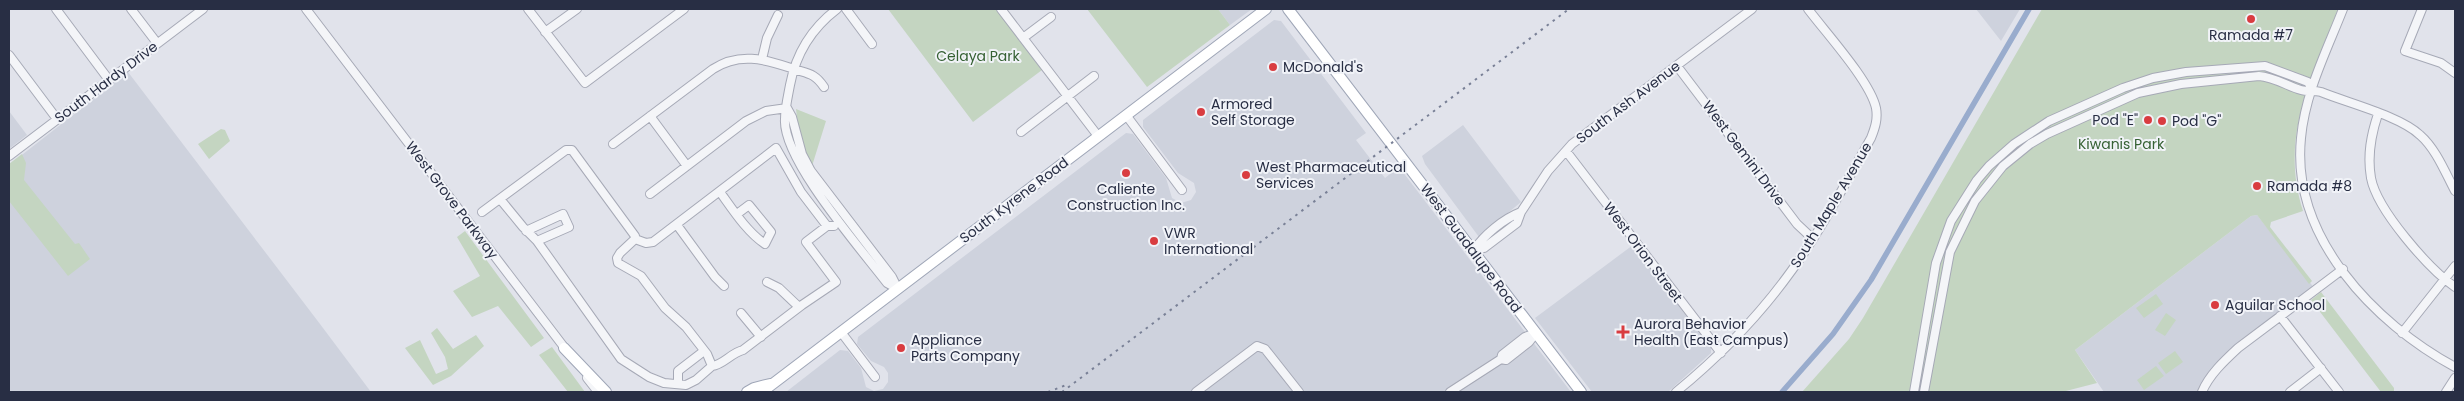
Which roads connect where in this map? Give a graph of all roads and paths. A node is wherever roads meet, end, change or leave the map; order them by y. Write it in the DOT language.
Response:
graph roads {
  1 [pos="56,9"];
  2 [pos="131,9"];
  3 [pos="203,9"];
  4 [pos="306,9"];
  5 [pos="528,9"];
  6 [pos="577,9"];
  7 [pos="684,9"];
  8 [pos="837,9"];
  9 [pos="846,9"];
  10 [pos="1001,9"];
  11 [pos="1266,9"];
  12 [pos="1288,9"];
  13 [pos="1752,9"];
  14 [pos="1808,9"];
  15 [pos="2343,9"];
  16 [pos="2422,9"];
  17 [pos="778,15"];
  18 [pos="1051,17"];
  19 [pos="545,32"];
  20 [pos="1023,38"];
  21 [pos="157,43"];
  22 [pos="872,44"];
  23 [pos="9,55"];
  24 [pos="762,59"];
  25 [pos="1677,66"];
  26 [pos="794,69"];
  27 [pos="2455,73"];
  28 [pos="1094,76"];
  29 [pos="2293,76"];
  30 [pos="2158,77"];
  31 [pos="110,80"];
  32 [pos="2290,86"];
  33 [pos="824,87"];
  34 [pos="2161,87"];
  35 [pos="2312,89"];
  36 [pos="1067,97"];
  37 [pos="787,108"];
  38 [pos="2378,114"];
  39 [pos="1126,115"];
  40 [pos="650,116"];
  41 [pos="57,119"];
  42 [pos="1021,132"];
  43 [pos="1098,136"];
  44 [pos="612,144"];
  45 [pos="1566,151"];
  46 [pos="9,156"];
  47 [pos="687,166"];
  48 [pos="1182,190"];
  49 [pos="2455,190"];
  50 [pos="720,192"];
  51 [pos="650,194"];
  52 [pos="500,199"];
  53 [pos="482,212"];
  54 [pos="737,214"];
  55 [pos="677,225"];
  56 [pos="526,230"];
  57 [pos="635,239"];
  58 [pos="1813,239"];
  59 [pos="537,241"];
  60 [pos="1473,251"];
  61 [pos="2455,266"];
  62 [pos="2342,269"];
  63 [pos="2444,279"];
  64 [pos="767,282"];
  65 [pos="724,286"];
  66 [pos="2455,287"];
  67 [pos="898,289"];
  68 [pos="799,307"];
  69 [pos="741,313"];
  70 [pos="1926,313"];
  71 [pos="1937,315"];
  72 [pos="2280,316"];
  73 [pos="841,332"];
  74 [pos="1536,332"];
  75 [pos="2402,332"];
  76 [pos="761,337"];
  77 [pos="564,348"];
  78 [pos="704,351"];
  79 [pos="1721,353"];
  80 [pos="712,366"];
  81 [pos="2455,367"];
  82 [pos="2320,368"];
  83 [pos="874,376"];
  84 [pos="2455,378"];
  85 [pos="776,382"];
  86 [pos="678,384"];
  87 [pos="598,392"];
  88 [pos="606,392"];
  89 [pos="747,392"];
  90 [pos="762,392"];
  91 [pos="1196,392"];
  92 [pos="1299,392"];
  93 [pos="1450,392"];
  94 [pos="1582,392"];
  95 [pos="1676,392"];
  96 [pos="1914,392"];
  97 [pos="1924,392"];
  98 [pos="2202,392"];
  99 [pos="2290,392"];
  100 [pos="2339,392"];
  101 [pos="2446,392"];
  1 -- 31 [label="street"];
  2 -- 21 [label="street"];
  3 -- 21 [label="street, South Hardy Drive"];
  4 -- 77 [label="street, West Grove Parkway"];
  5 -- 19 [label="street"];
  6 -- 19 [label="street"];
  7 -- 19 [label="street"];
  8 -- 26 [label="street"];
  9 -- 22 [label="street"];
  10 -- 20 [label="street"];
  11 -- 39 [label="main road, South Kyrene Road"];
  12 -- 60 [label="main road, West Guadalupe Road"];
  13 -- 25 [label="street, South Ash Avenue"];
  14 -- 58 [label="street, South Maple Avenue"];
  15 -- 35 [label="street"];
  16 -- 27 [label="street"];
  17 -- 24 [label="street"];
  18 -- 20 [label="street"];
  20 -- 36 [label="street"];
  21 -- 31 [label="street, South Hardy Drive"];
  23 -- 41 [label="street"];
  24 -- 26 [label="street"];
  24 -- 40 [label="street"];
  25 -- 45 [label="street, South Ash Avenue"];
  25 -- 58 [label="street, West Gemini Drive"];
  26 -- 33 [label="street"];
  26 -- 37 [label="street"];
  28 -- 36 [label="street"];
  29 -- 30 [label="street"];
  29 -- 32 [label="street"];
  29 -- 35 [label="street"];
  30 -- 34 [label="street"];
  30 -- 70 [label="street"];
  31 -- 41 [label="street, South Hardy Drive"];
  32 -- 34 [label="street"];
  32 -- 35 [label="street"];
  34 -- 71 [label="street"];
  35 -- 38 [label="street"];
  35 -- 62 [label="street"];
  36 -- 42 [label="street"];
  36 -- 43 [label="street"];
  37 -- 47 [label="street"];
  37 -- 67 [label="street"];
  38 -- 49 [label="street"];
  38 -- 63 [label="street"];
  39 -- 43 [label="main road, South Kyrene Road"];
  39 -- 48 [label="street"];
  40 -- 44 [label="street"];
  40 -- 47 [label="street"];
  41 -- 46 [label="street, South Hardy Drive"];
  43 -- 67 [label="main road, South Kyrene Road"];
  45 -- 60 [label="street, South Ash Avenue"];
  45 -- 79 [label="street, West Orion Street"];
  47 -- 51 [label="street"];
  50 -- 54 [label="street"];
  50 -- 55 [label="street"];
  50 -- 68 [label="street"];
  52 -- 53 [label="street"];
  52 -- 56 [label="street"];
  52 -- 57 [label="street"];
  54 -- 54 [label="street"];
  55 -- 57 [label="street"];
  55 -- 65 [label="street"];
  56 -- 59 [label="street"];
  56 -- 59 [label="street"];
  57 -- 78 [label="street"];
  58 -- 79 [label="street, South Maple Avenue"];
  59 -- 86 [label="street"];
  60 -- 74 [label="main road, West Guadalupe Road"];
  61 -- 63 [label="street"];
  62 -- 72 [label="street"];
  62 -- 75 [label="street"];
  63 -- 66 [label="street"];
  63 -- 75 [label="street"];
  64 -- 68 [label="street"];
  67 -- 73 [label="main road, South Kyrene Road"];
  68 -- 76 [label="street"];
  69 -- 76 [label="street"];
  70 -- 71 [label="street"];
  70 -- 96 [label="street"];
  71 -- 97 [label="street"];
  72 -- 82 [label="street"];
  72 -- 98 [label="street"];
  73 -- 83 [label="street"];
  73 -- 85 [label="main road, South Kyrene Road"];
  74 -- 93 [label="street"];
  74 -- 94 [label="main road, West Guadalupe Road"];
  75 -- 81 [label="street"];
  76 -- 80 [label="street"];
  77 -- 87 [label="street, West Grove Parkway"];
  77 -- 88 [label="main road"];
  78 -- 80 [label="street"];
  78 -- 86 [label="street"];
  79 -- 95 [label="street, South Maple Avenue"];
  80 -- 86 [label="street"];
  82 -- 99 [label="street"];
  82 -- 100 [label="street"];
  84 -- 101 [label="street"];
  85 -- 89 [label="main road"];
  85 -- 90 [label="main road, South Kyrene Road"];
  91 -- 92 [label="street"];
}
